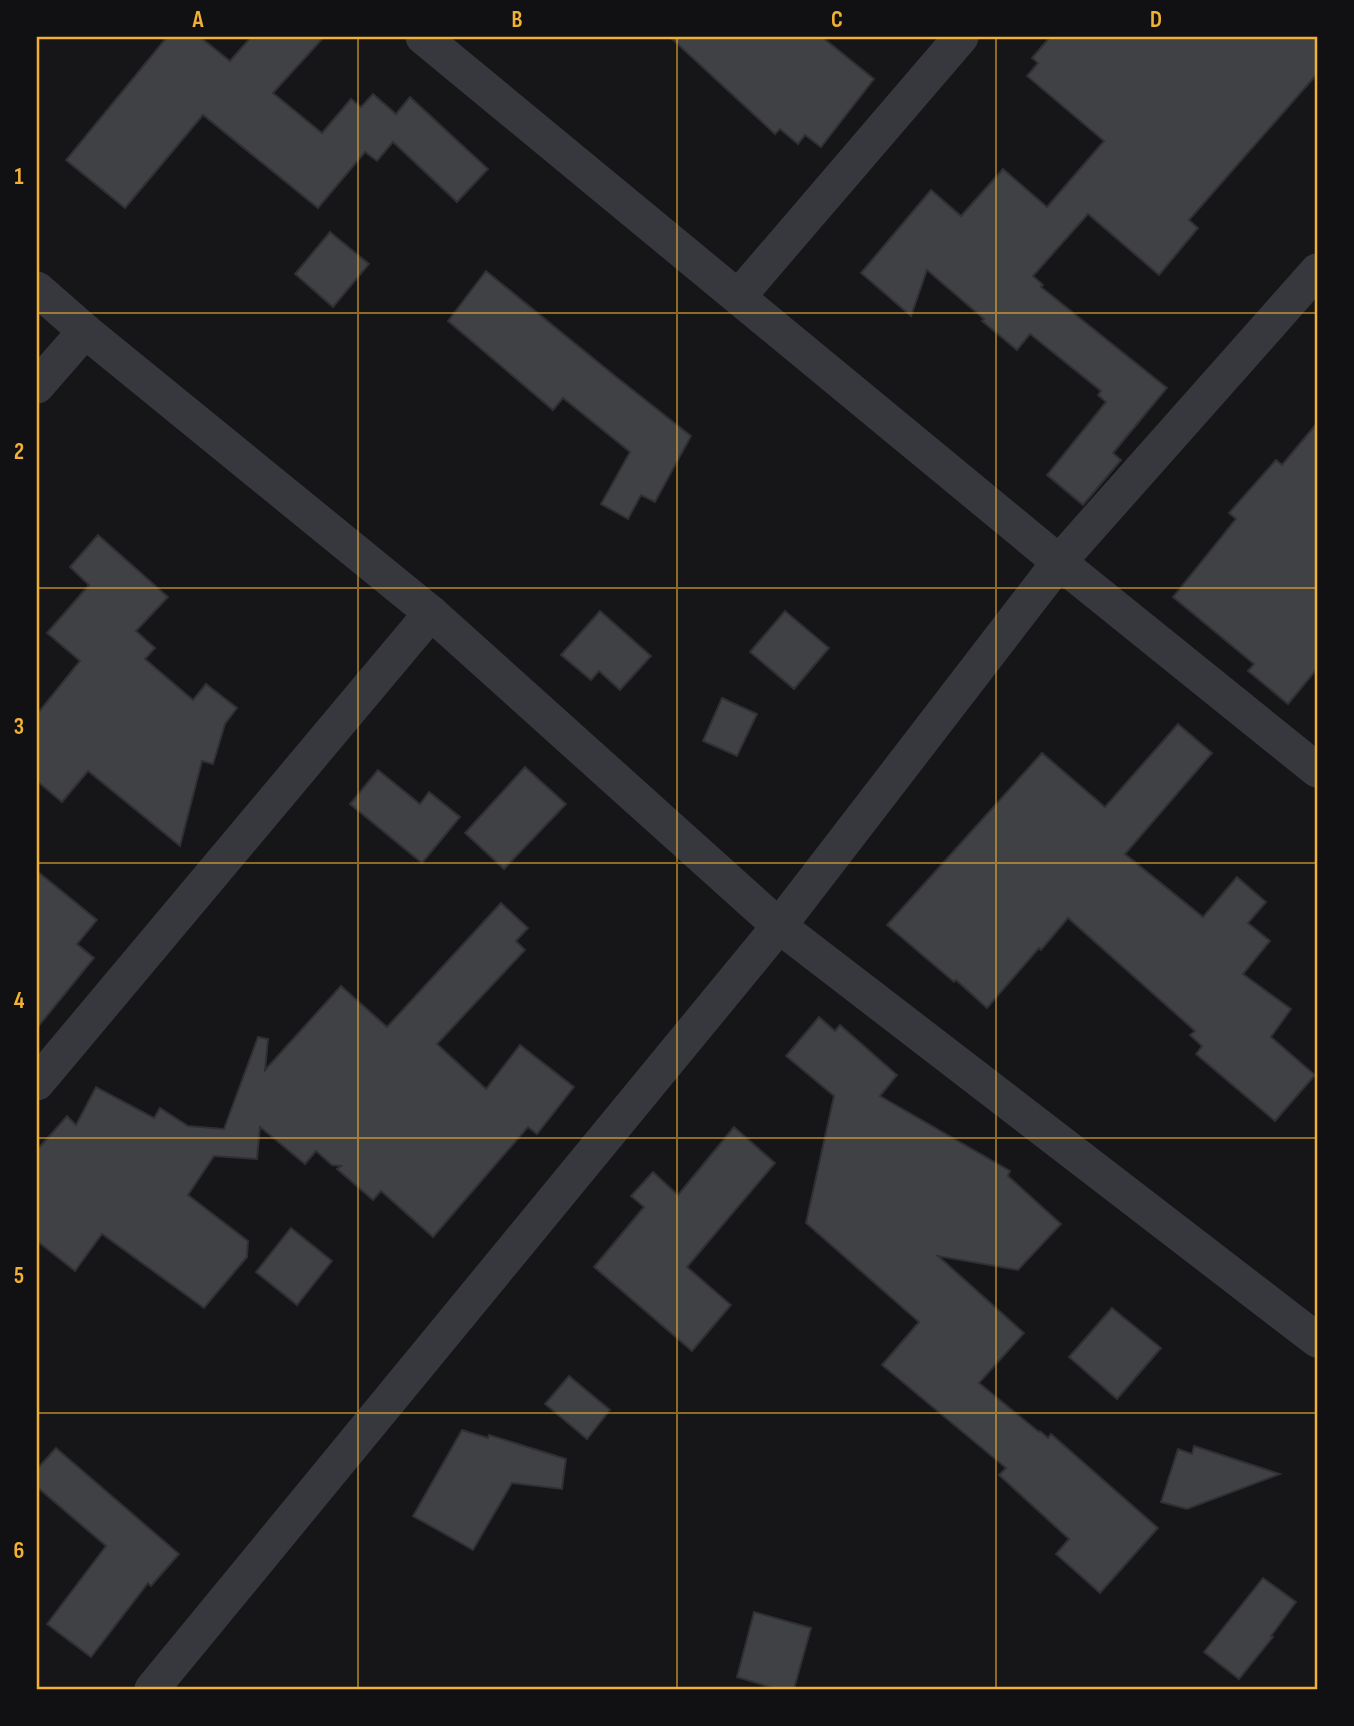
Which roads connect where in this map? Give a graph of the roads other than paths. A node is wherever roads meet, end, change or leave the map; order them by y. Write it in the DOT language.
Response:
graph roads {
  1 [pos="423,37"];
  2 [pos="961,37"];
  3 [pos="1317,271"];
  4 [pos="37,289"];
  5 [pos="738,297"];
  6 [pos="85,331"];
  7 [pos="37,386"];
  8 [pos="1059,562"];
  9 [pos="430,613"];
  10 [pos="1317,770"];
  11 [pos="779,926"];
  12 [pos="37,1083"];
  13 [pos="1317,1340"];
  14 [pos="152,1689"];
  1 -- 5 [label="street"];
  2 -- 5 [label="street"];
  3 -- 8 [label="street"];
  4 -- 6 [label="street"];
  5 -- 8 [label="street"];
  6 -- 7 [label="street"];
  6 -- 9 [label="street"];
  8 -- 10 [label="street"];
  8 -- 11 [label="street"];
  9 -- 11 [label="street"];
  9 -- 12 [label="street"];
  11 -- 13 [label="street"];
  11 -- 14 [label="street"];
}
